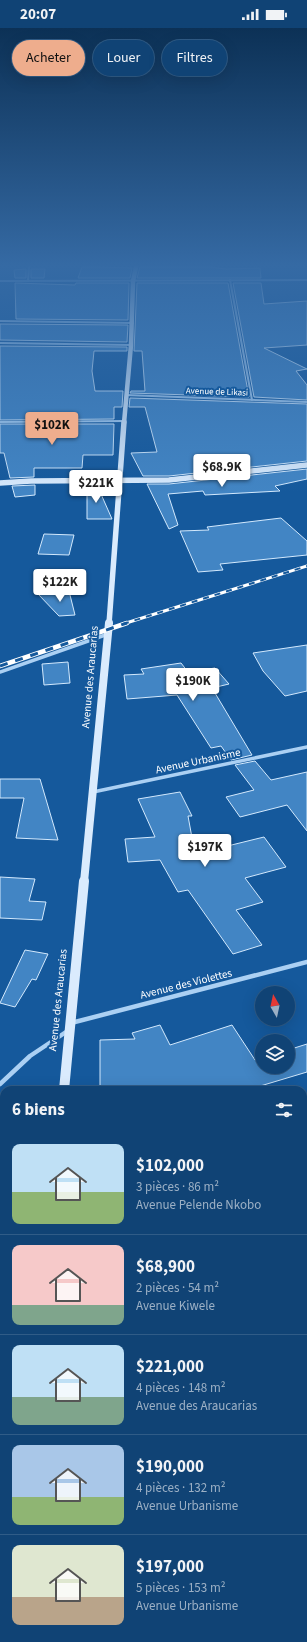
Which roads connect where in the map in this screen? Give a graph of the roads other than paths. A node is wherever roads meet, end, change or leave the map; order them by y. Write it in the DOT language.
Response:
graph roads {
  1 [pos="241,342"];
  2 [pos="0,343"];
  3 [pos="131,345"];
  4 [pos="126,395"];
  5 [pos="252,400"];
  6 [pos="307,402"];
  7 [pos="123,421"];
  8 [pos="0,422"];
  9 [pos="307,465"];
  10 [pos="118,482"];
  11 [pos="0,483"];
  12 [pos="108,634"];
  13 [pos="0,672"];
  14 [pos="307,747"];
  15 [pos="93,792"];
  16 [pos="307,962"];
  17 [pos="69,1026"];
  18 [pos="0,1084"];
  19 [pos="64,1086"];
  1 -- 5 [label="street"];
  2 -- 3 [label="street"];
  3 -- 4 [label="street, Avenue des Araucarias"];
  4 -- 5 [label="street, Avenue de Likasi"];
  4 -- 7 [label="street, Avenue des Araucarias"];
  5 -- 6 [label="street, Avenue de Likasi"];
  7 -- 8 [label="street"];
  7 -- 10 [label="street, Avenue des Araucarias"];
  9 -- 10 [label="street"];
  10 -- 11 [label="street"];
  10 -- 12 [label="street, Avenue des Araucarias"];
  12 -- 13 [label="street"];
  12 -- 15 [label="street, Avenue des Araucarias"];
  14 -- 15 [label="street, Avenue Urbanisme"];
  15 -- 17 [label="street, Avenue des Araucarias"];
  16 -- 17 [label="street, Avenue des Violettes"];
  17 -- 18 [label="street, Avenue des Violettes"];
  17 -- 19 [label="street, Avenue des Araucarias"];
}
